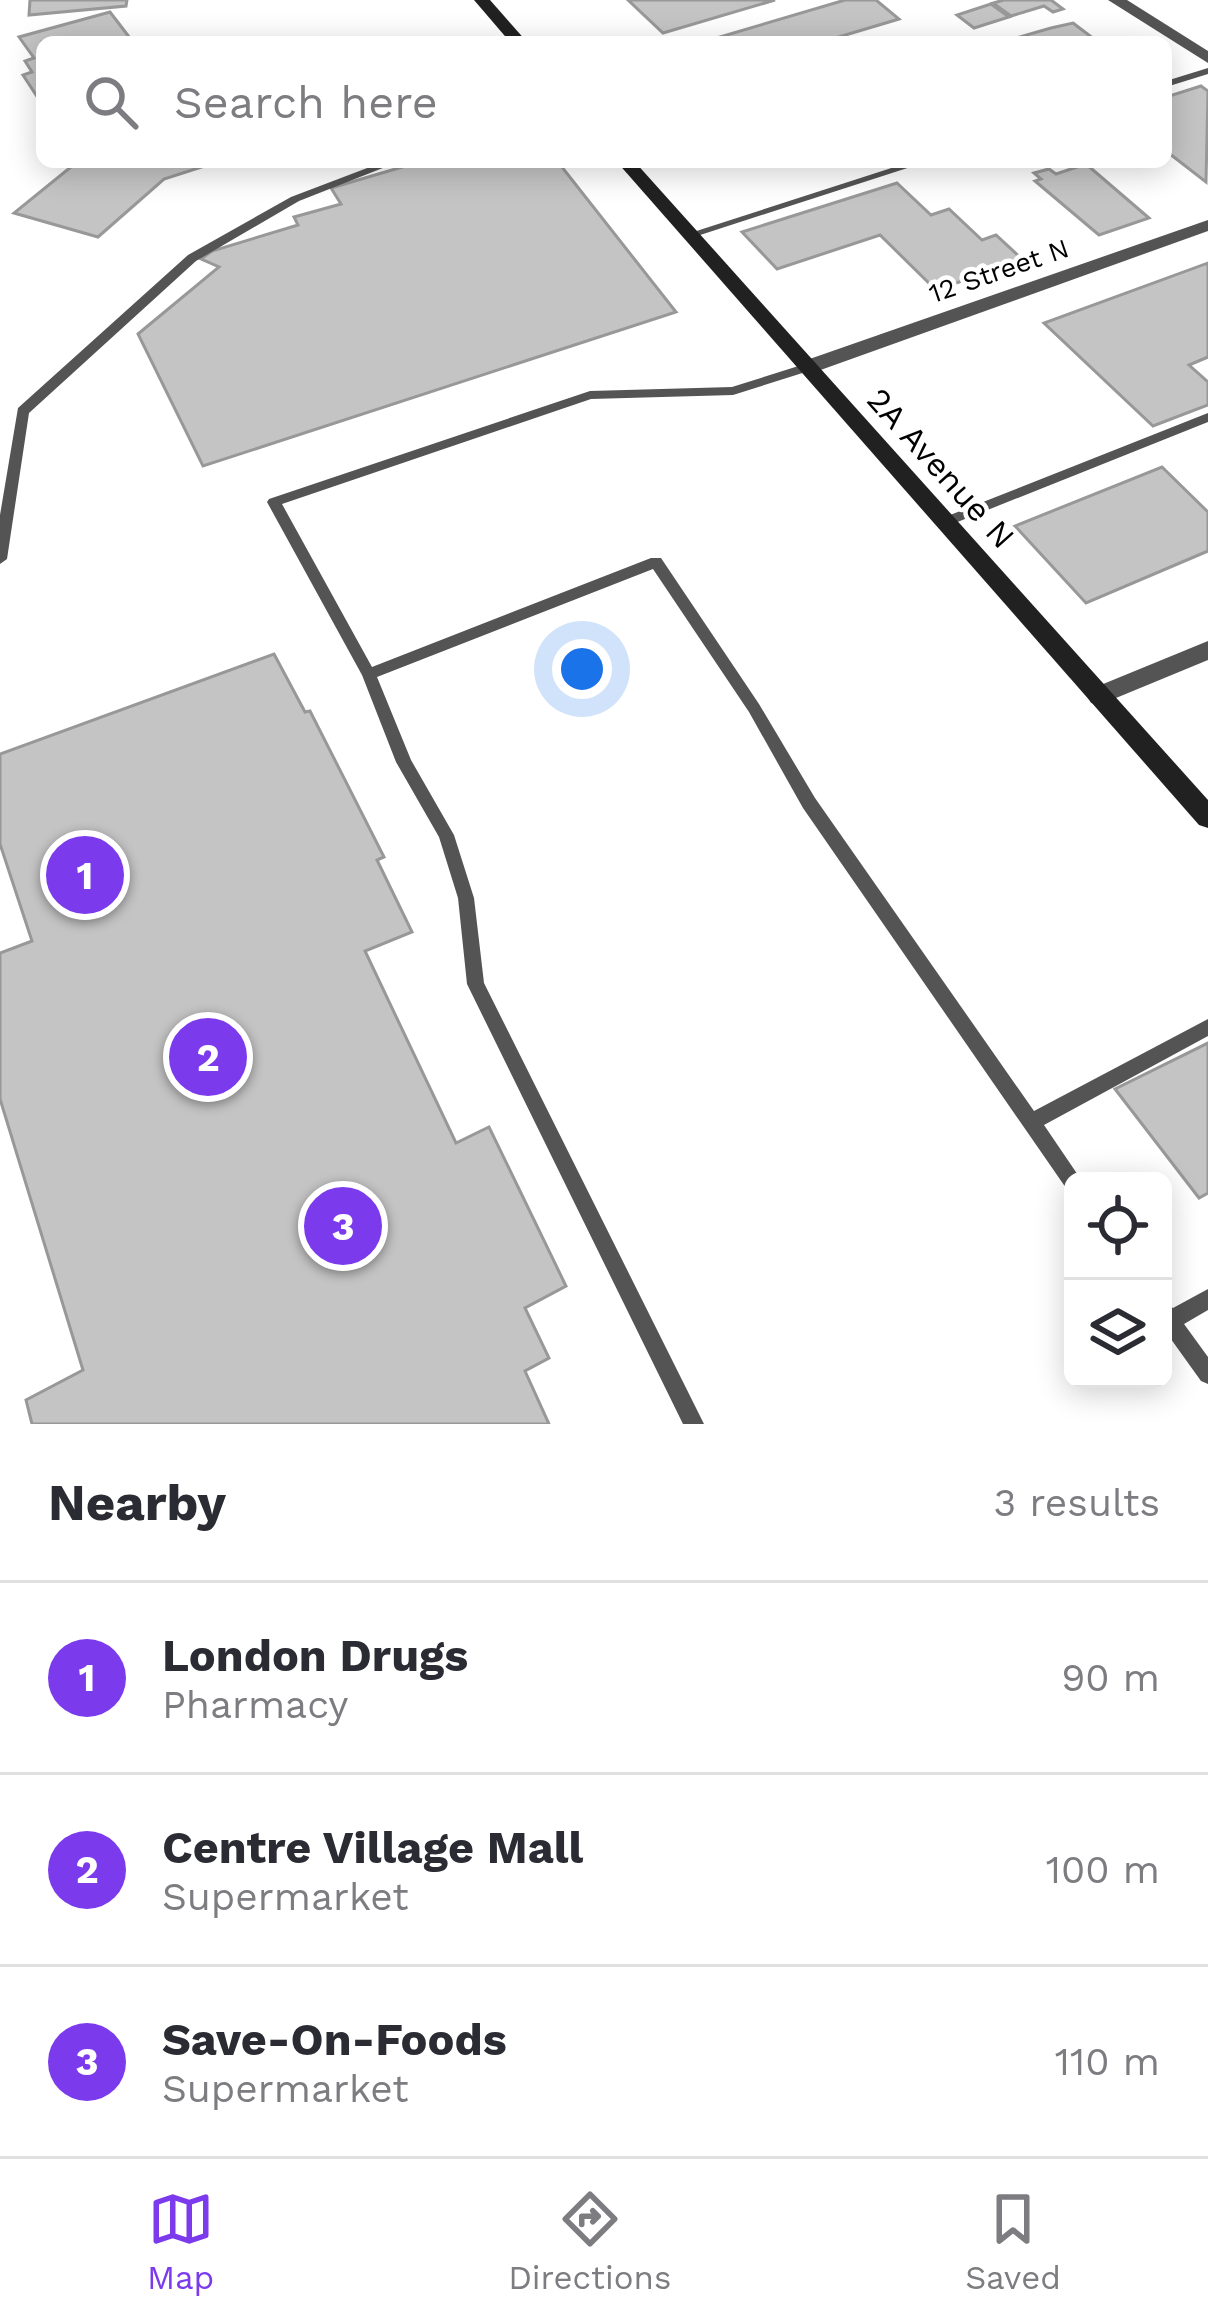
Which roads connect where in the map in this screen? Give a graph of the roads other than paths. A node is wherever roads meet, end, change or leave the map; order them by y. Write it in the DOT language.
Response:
graph roads {
  1 [pos="482,0"];
  2 [pos="1116,0"];
  3 [pos="514,36"];
  4 [pos="1208,58"];
  5 [pos="1208,71"];
  6 [pos="1172,82"];
  7 [pos="378,168"];
  8 [pos="631,168"];
  9 [pos="902,168"];
  10 [pos="1208,226"];
  11 [pos="690,235"];
  12 [pos="808,367"];
  13 [pos="540,412"];
  14 [pos="1208,417"];
  15 [pos="550,426"];
  16 [pos="944,522"];
  17 [pos="0,559"];
  18 [pos="1208,650"];
  19 [pos="369,674"];
  20 [pos="1099,696"];
  21 [pos="1208,817"];
  22 [pos="1208,1027"];
  23 [pos="1032,1122"];
  24 [pos="1066,1172"];
  25 [pos="1208,1299"];
  26 [pos="1172,1314"];
  27 [pos="1172,1323"];
  28 [pos="1208,1375"];
  29 [pos="694,1424"];
  1 -- 3 [label="street"];
  2 -- 4 [label="street"];
  5 -- 6 [label="lane"];
  7 -- 17 [label="lane"];
  8 -- 11 [label="street, 2A Avenue N"];
  9 -- 11 [label="lane"];
  10 -- 12 [label="street, 12 Street N"];
  11 -- 12 [label="street, 2A Avenue N"];
  12 -- 13 [label="lane"];
  12 -- 16 [label="street, 2A Avenue N"];
  13 -- 15 [label="lane"];
  13 -- 19 [label="lane"];
  14 -- 16 [label="lane"];
  16 -- 20 [label="street, 2A Avenue N"];
  18 -- 20 [label="street"];
  19 -- 23 [label="lane"];
  19 -- 29 [label="lane"];
  20 -- 21 [label="street, 2A Avenue N"];
  22 -- 23 [label="lane"];
  23 -- 24 [label="lane"];
  25 -- 26 [label="lane"];
  27 -- 28 [label="lane"];
}
